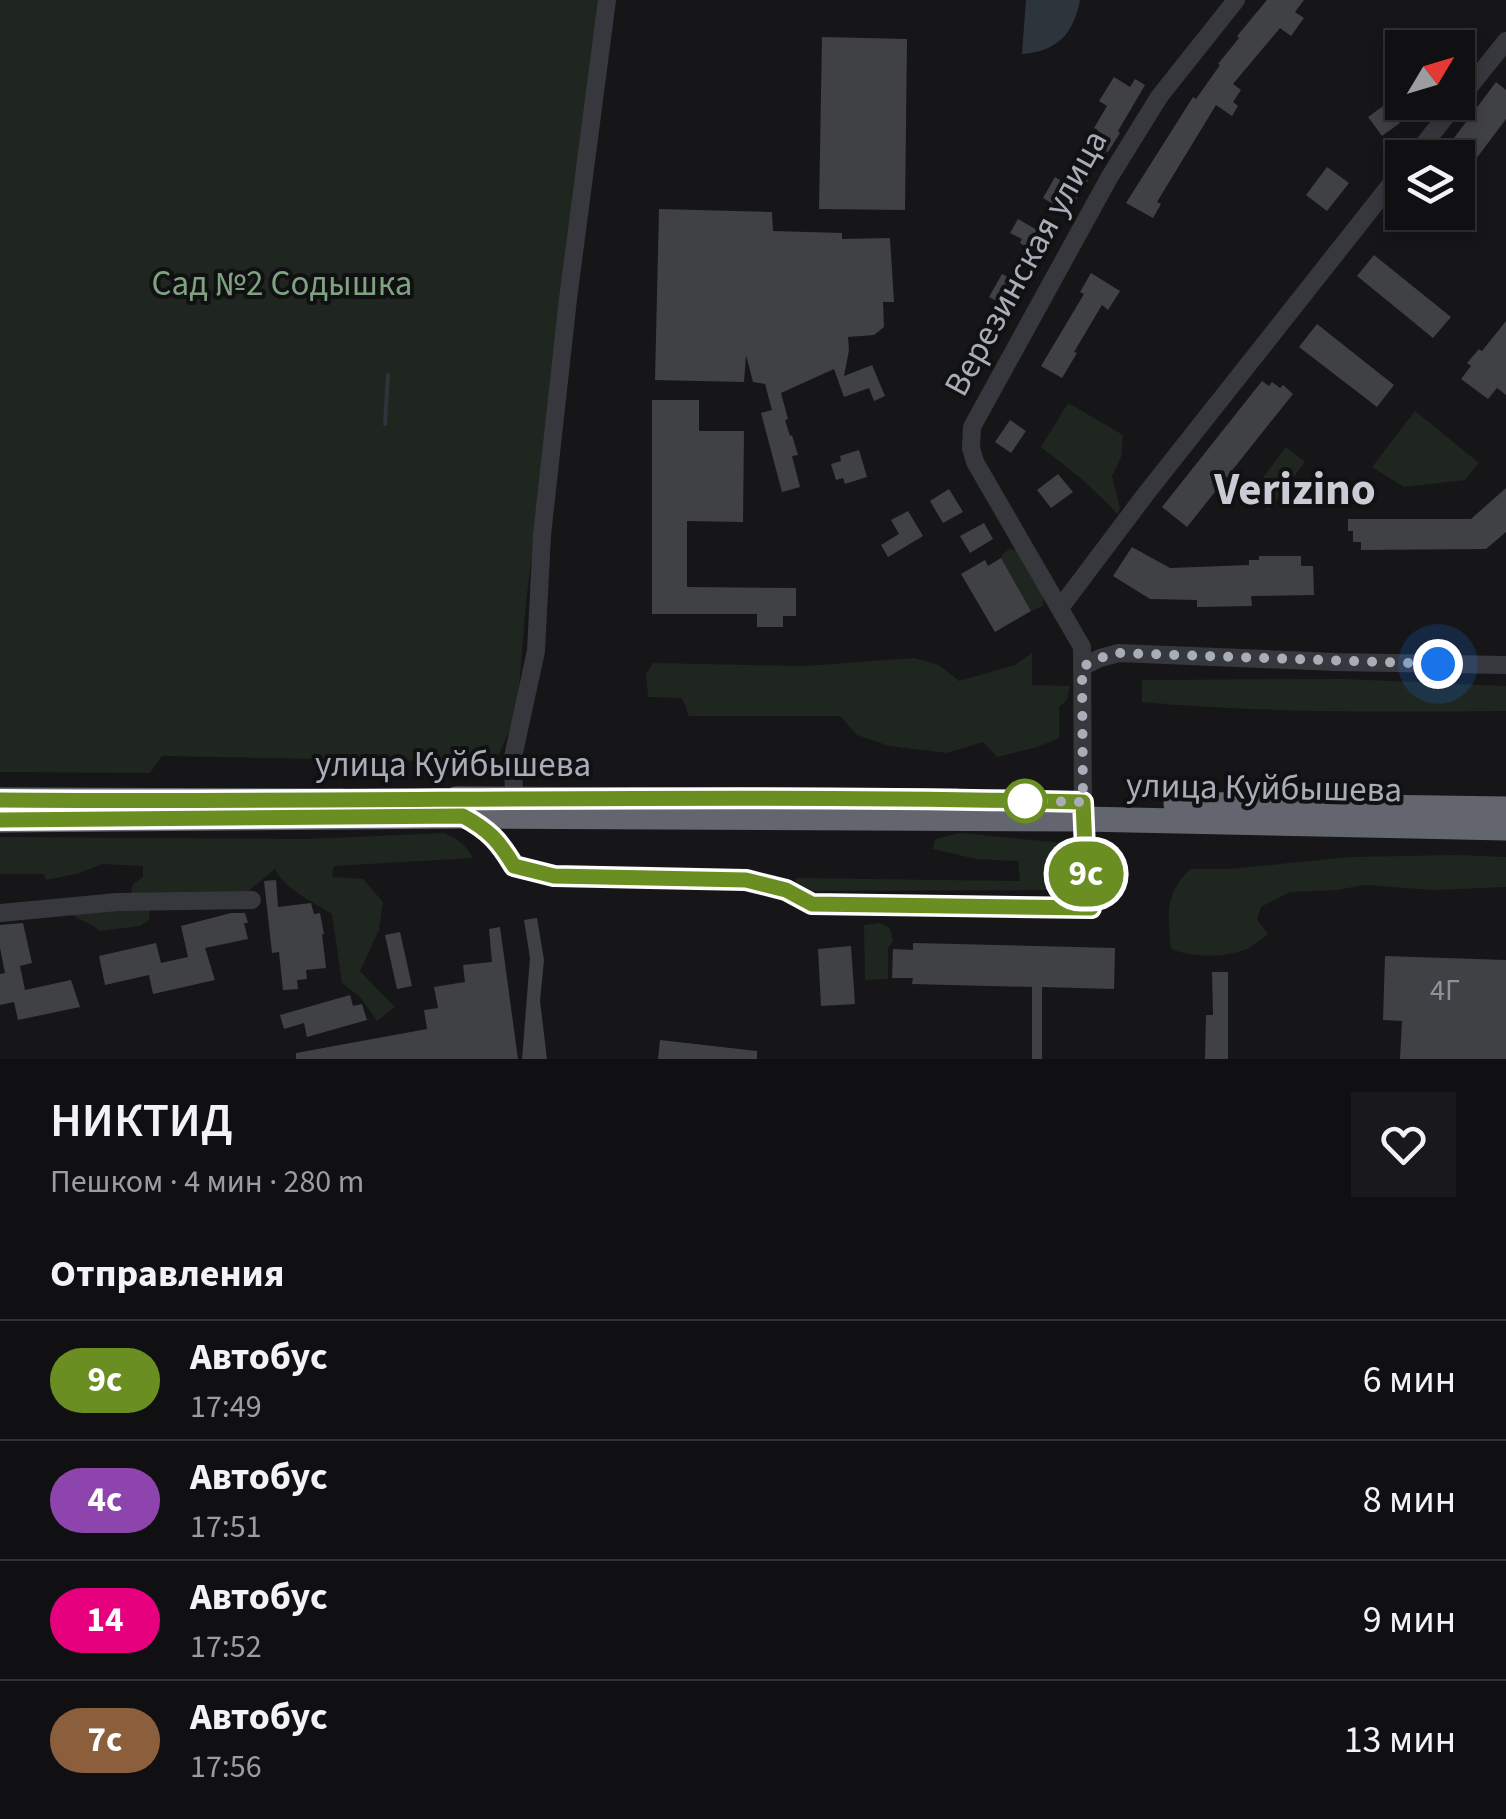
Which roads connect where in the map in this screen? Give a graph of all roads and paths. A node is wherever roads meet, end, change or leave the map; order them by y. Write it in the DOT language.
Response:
graph roads {
  1 [pos="607,0"];
  2 [pos="1236,0"];
  3 [pos="1506,41"];
  4 [pos="1475,80"];
  5 [pos="1443,120"];
  6 [pos="1427,140"];
  7 [pos="1385,191"];
  8 [pos="1060,608"];
  9 [pos="1506,665"];
  10 [pos="1082,667"];
  11 [pos="514,798"];
  12 [pos="0,800"];
  13 [pos="1506,809"];
  14 [pos="1083,811"];
  15 [pos="463,816"];
  16 [pos="0,820"];
  17 [pos="1506,828"];
  18 [pos="252,900"];
  19 [pos="0,912"];
  1 -- 11 [label="street"];
  2 -- 8 [label="street, Верезинская улица"];
  3 -- 4 [label="street"];
  5 -- 6 [label="street"];
  7 -- 8 [label="street"];
  8 -- 10 [label="street, Верезинская улица"];
  9 -- 10 [label="street"];
  10 -- 14 [label="street, Верезинская улица"];
  11 -- 12 [label="highway, улица Куйбышева"];
  11 -- 14 [label="highway, улица Куйбышева"];
  13 -- 14 [label="highway, улица Куйбышева"];
  14 -- 15 [label="highway, улица Куйбышева"];
  14 -- 15 [label="street, Верезинская улица"];
  14 -- 17 [label="highway, улица Куйбышева"];
  15 -- 16 [label="highway, улица Куйбышева"];
  18 -- 19 [label="street"];
}
